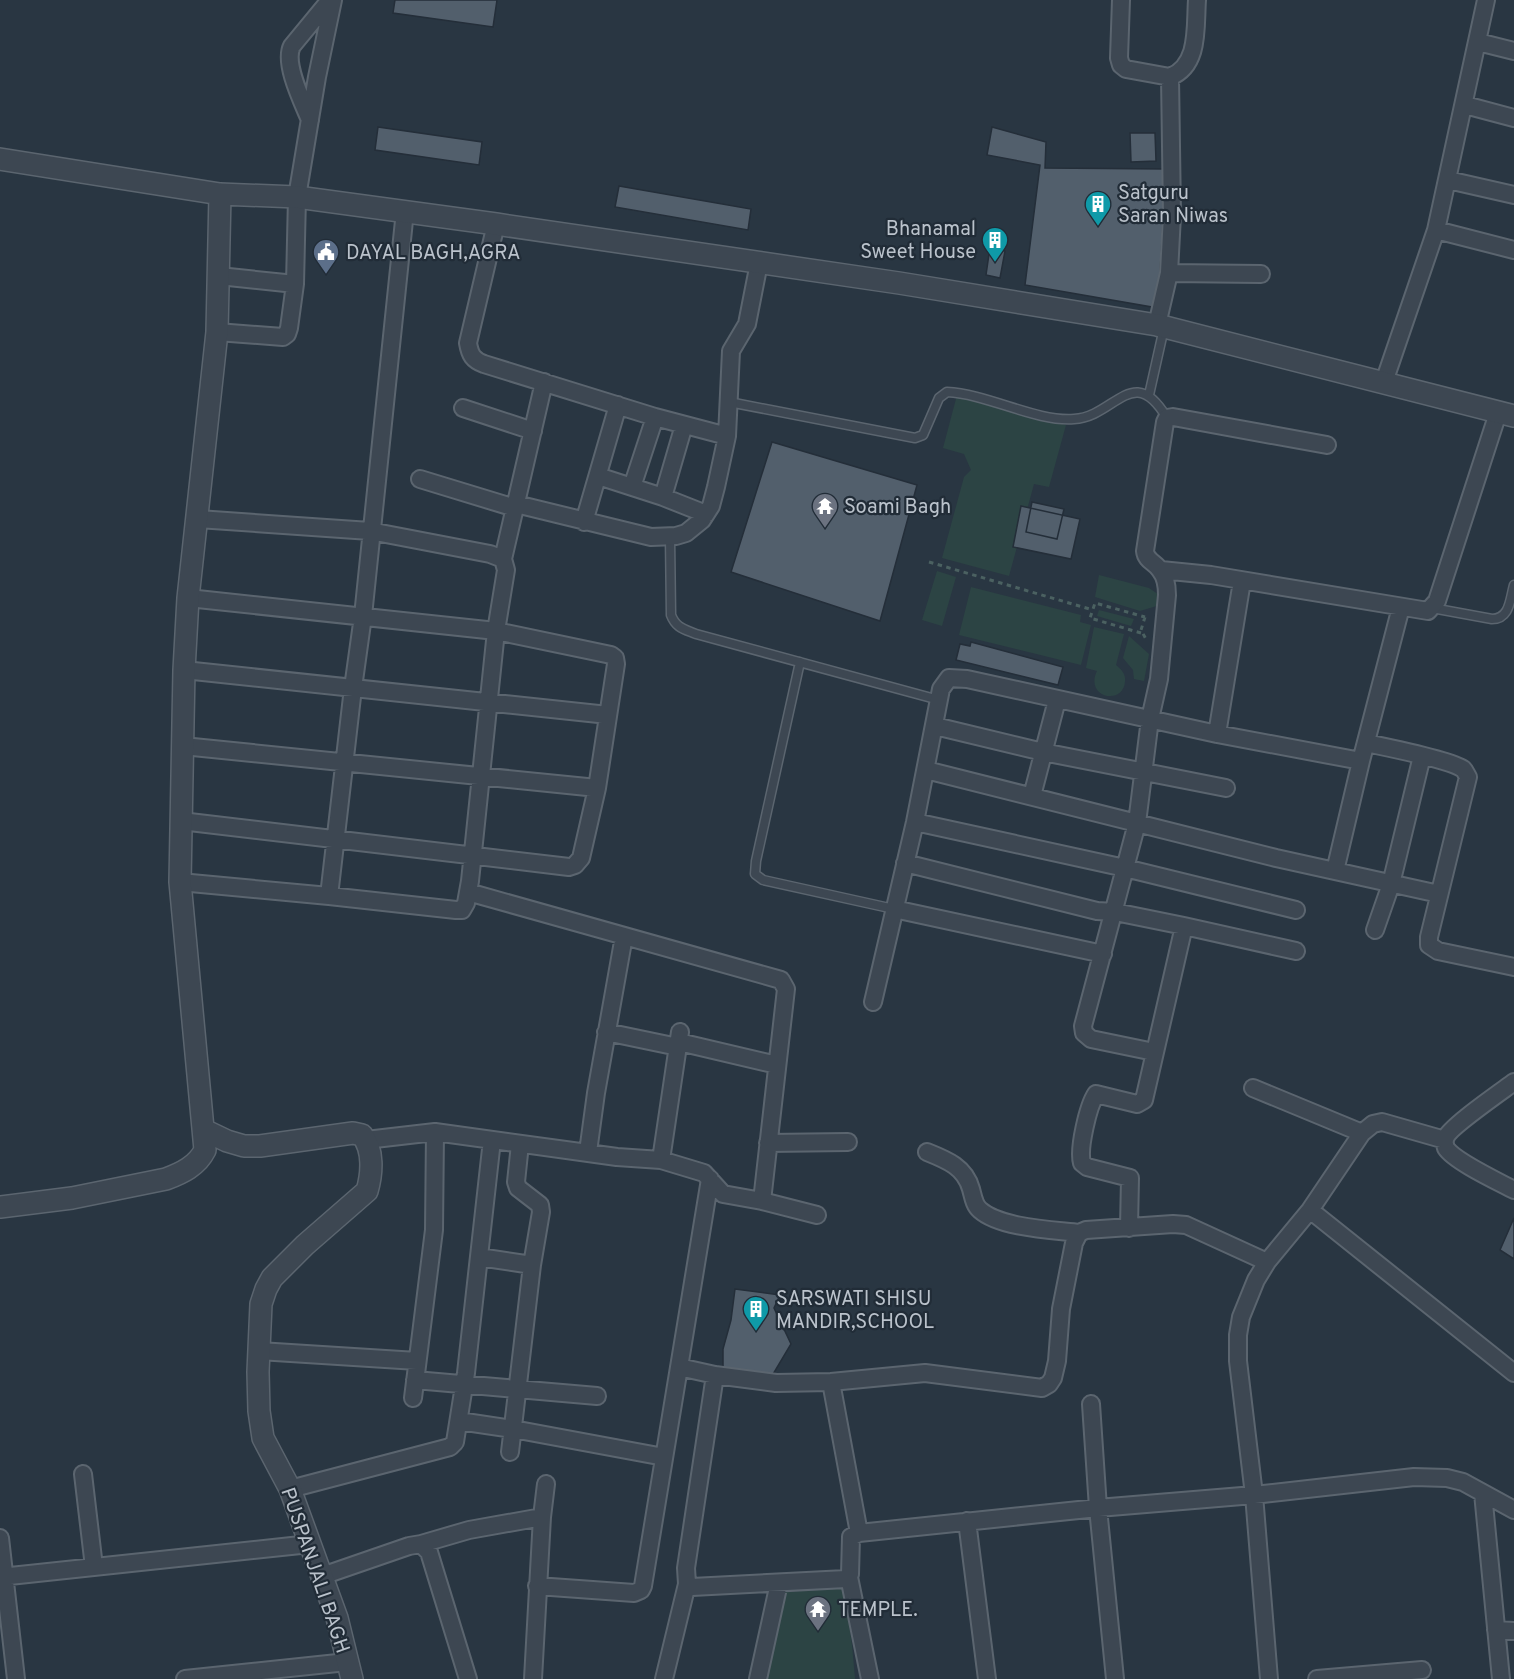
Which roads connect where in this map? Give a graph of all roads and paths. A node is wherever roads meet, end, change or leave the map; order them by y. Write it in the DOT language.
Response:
graph roads {
  1 [pos="332,0"];
  2 [pos="1121,0"];
  3 [pos="1197,0"];
  4 [pos="1486,0"];
  5 [pos="1478,42"];
  6 [pos="1514,51"];
  7 [pos="1170,76"];
  8 [pos="1465,105"];
  9 [pos="1514,118"];
  10 [pos="310,121"];
  11 [pos="0,159"];
  12 [pos="1448,180"];
  13 [pos="220,194"];
  14 [pos="1514,195"];
  15 [pos="297,197"];
  16 [pos="405,211"];
  17 [pos="496,224"];
  18 [pos="1436,230"];
  19 [pos="1514,250"];
  20 [pos="759,262"];
  21 [pos="1169,273"];
  22 [pos="1261,274"];
  23 [pos="219,276"];
  24 [pos="295,284"];
  25 [pos="1160,326"];
  26 [pos="218,332"];
  27 [pos="544,382"];
  28 [pos="1384,382"];
  29 [pos="1149,394"];
  30 [pos="729,402"];
  31 [pos="618,405"];
  32 [pos="463,408"];
  33 [pos="1506,414"];
  34 [pos="655,417"];
  35 [pos="1167,418"];
  36 [pos="684,425"];
  37 [pos="533,431"];
  38 [pos="727,436"];
  39 [pos="1327,445"];
  40 [pos="598,476"];
  41 [pos="420,479"];
  42 [pos="632,487"];
  43 [pos="663,497"];
  44 [pos="515,506"];
  45 [pos="706,514"];
  46 [pos="198,519"];
  47 [pos="584,522"];
  48 [pos="370,531"];
  49 [pos="670,537"];
  50 [pos="503,559"];
  51 [pos="928,562"];
  52 [pos="1161,570"];
  53 [pos="1242,581"];
  54 [pos="1514,585"];
  55 [pos="188,598"];
  56 [pos="1401,607"];
  57 [pos="1432,608"];
  58 [pos="1093,610"];
  59 [pos="363,616"];
  60 [pos="1145,617"];
  61 [pos="496,631"];
  62 [pos="1141,633"];
  63 [pos="801,662"];
  64 [pos="184,670"];
  65 [pos="353,688"];
  66 [pos="940,700"];
  67 [pos="1057,700"];
  68 [pos="490,703"];
  69 [pos="608,715"];
  70 [pos="1150,719"];
  71 [pos="935,726"];
  72 [pos="1217,734"];
  73 [pos="1366,743"];
  74 [pos="183,746"];
  75 [pos="1043,752"];
  76 [pos="1422,756"];
  77 [pos="1361,761"];
  78 [pos="344,762"];
  79 [pos="926,770"];
  80 [pos="1143,771"];
  81 [pos="480,776"];
  82 [pos="597,788"];
  83 [pos="1226,788"];
  84 [pos="1032,796"];
  85 [pos="182,821"];
  86 [pos="915,822"];
  87 [pos="1137,823"];
  88 [pos="335,839"];
  89 [pos="472,854"];
  90 [pos="905,863"];
  91 [pos="1125,868"];
  92 [pos="1335,871"];
  93 [pos="180,882"];
  94 [pos="1391,884"];
  95 [pos="468,892"];
  96 [pos="1439,894"];
  97 [pos="329,896"];
  98 [pos="894,909"];
  99 [pos="1296,910"];
  100 [pos="1115,912"];
  101 [pos="1184,926"];
  102 [pos="1375,930"];
  103 [pos="624,936"];
  104 [pos="1296,951"];
  105 [pos="1103,954"];
  106 [pos="1514,968"];
  107 [pos="873,1002"];
  108 [pos="606,1032"];
  109 [pos="679,1040"];
  110 [pos="1155,1053"];
  111 [pos="777,1065"];
  112 [pos="1514,1082"];
  113 [pos="1253,1088"];
  114 [pos="204,1130"];
  115 [pos="435,1132"];
  116 [pos="1362,1133"];
  117 [pos="366,1140"];
  118 [pos="492,1140"];
  119 [pos="1445,1140"];
  120 [pos="768,1143"];
  121 [pos="848,1143"];
  122 [pos="520,1144"];
  123 [pos="588,1152"];
  124 [pos="927,1152"];
  125 [pos="661,1160"];
  126 [pos="710,1179"];
  127 [pos="1514,1190"];
  128 [pos="762,1201"];
  129 [pos="0,1207"];
  130 [pos="1310,1210"];
  131 [pos="818,1215"];
  132 [pos="1129,1228"];
  133 [pos="1080,1233"];
  134 [pos="479,1257"];
  135 [pos="1267,1262"];
  136 [pos="532,1264"];
  137 [pos="259,1351"];
  138 [pos="417,1361"];
  139 [pos="679,1367"];
  140 [pos="1514,1373"];
  141 [pos="715,1375"];
  142 [pos="415,1380"];
  143 [pos="831,1382"];
  144 [pos="464,1384"];
  145 [pos="516,1388"];
  146 [pos="597,1396"];
  147 [pos="413,1398"];
  148 [pos="1091,1404"];
  149 [pos="459,1421"];
  150 [pos="513,1429"];
  151 [pos="510,1452"];
  152 [pos="664,1457"];
  153 [pos="83,1474"];
  154 [pos="546,1484"];
  155 [pos="290,1489"];
  156 [pos="1483,1493"];
  157 [pos="1254,1495"];
  158 [pos="1098,1508"];
  159 [pos="1514,1510"];
  160 [pos="542,1517"];
  161 [pos="967,1521"];
  162 [pos="859,1533"];
  163 [pos="0,1538"];
  164 [pos="310,1544"];
  165 [pos="421,1544"];
  166 [pos="94,1567"];
  167 [pos="322,1576"];
  168 [pos="2,1577"];
  169 [pos="849,1577"];
  170 [pos="779,1583"];
  171 [pos="687,1584"];
  172 [pos="537,1586"];
  173 [pos="1496,1630"];
  174 [pos="1514,1631"];
  175 [pos="1422,1670"];
  176 [pos="349,1671"];
  177 [pos="248,1676"];
  178 [pos="16,1679"];
  179 [pos="185,1679"];
  180 [pos="468,1679"];
  181 [pos="533,1679"];
  182 [pos="664,1679"];
  183 [pos="759,1679"];
  184 [pos="870,1679"];
  185 [pos="987,1679"];
  186 [pos="1115,1679"];
  187 [pos="1269,1679"];
  188 [pos="1317,1679"];
  189 [pos="1501,1679"];
  1 -- 10 [label="street"];
  1 -- 10 [label="street"];
  2 -- 7 [label="street"];
  3 -- 7 [label="street"];
  4 -- 5 [label="street"];
  5 -- 6 [label="street"];
  5 -- 8 [label="street"];
  7 -- 21 [label="street"];
  8 -- 9 [label="street"];
  8 -- 12 [label="street"];
  10 -- 15 [label="street"];
  11 -- 13 [label="street"];
  12 -- 14 [label="street"];
  12 -- 18 [label="street"];
  13 -- 15 [label="street"];
  13 -- 23 [label="street"];
  15 -- 16 [label="street"];
  15 -- 24 [label="street"];
  16 -- 17 [label="street"];
  16 -- 48 [label="street"];
  17 -- 20 [label="street"];
  17 -- 27 [label="street"];
  18 -- 19 [label="street"];
  18 -- 28 [label="street"];
  20 -- 25 [label="street"];
  20 -- 30 [label="street"];
  21 -- 22 [label="street"];
  21 -- 25 [label="street"];
  23 -- 24 [label="street"];
  23 -- 26 [label="street"];
  24 -- 26 [label="street"];
  25 -- 28 [label="street"];
  25 -- 29 [label="lane"];
  26 -- 46 [label="street"];
  27 -- 31 [label="street"];
  27 -- 37 [label="street"];
  28 -- 33 [label="street"];
  29 -- 30 [label="lane"];
  29 -- 35 [label="lane"];
  30 -- 38 [label="street"];
  31 -- 34 [label="street"];
  31 -- 40 [label="street"];
  32 -- 37 [label="street"];
  33 -- 57 [label="street"];
  34 -- 36 [label="street"];
  34 -- 42 [label="street"];
  35 -- 39 [label="street"];
  35 -- 52 [label="street"];
  36 -- 38 [label="street"];
  36 -- 43 [label="street"];
  37 -- 44 [label="street"];
  38 -- 45 [label="street"];
  40 -- 42 [label="street"];
  40 -- 47 [label="street"];
  41 -- 44 [label="street"];
  42 -- 43 [label="street"];
  43 -- 45 [label="street"];
  44 -- 47 [label="street"];
  44 -- 50 [label="street"];
  45 -- 49 [label="street"];
  46 -- 48 [label="street"];
  46 -- 55 [label="street"];
  47 -- 49 [label="street"];
  48 -- 50 [label="street"];
  48 -- 59 [label="street"];
  49 -- 63 [label="lane"];
  50 -- 61 [label="street"];
  51 -- 58 [label="path"];
  52 -- 53 [label="street"];
  52 -- 70 [label="street"];
  53 -- 56 [label="street"];
  53 -- 72 [label="street"];
  54 -- 57 [label="lane"];
  55 -- 59 [label="street"];
  55 -- 64 [label="street"];
  56 -- 57 [label="street"];
  56 -- 73 [label="street"];
  58 -- 60 [label="path"];
  58 -- 62 [label="path"];
  59 -- 61 [label="street"];
  59 -- 65 [label="street"];
  61 -- 68 [label="street"];
  61 -- 69 [label="street"];
  63 -- 66 [label="lane"];
  63 -- 98 [label="lane"];
  64 -- 65 [label="street"];
  64 -- 74 [label="street"];
  65 -- 68 [label="street"];
  65 -- 78 [label="street"];
  66 -- 67 [label="street"];
  66 -- 71 [label="street"];
  67 -- 70 [label="street"];
  67 -- 75 [label="street"];
  68 -- 69 [label="street"];
  68 -- 81 [label="street"];
  69 -- 82 [label="street"];
  70 -- 72 [label="street"];
  70 -- 80 [label="street"];
  71 -- 75 [label="street"];
  71 -- 79 [label="street"];
  72 -- 77 [label="street"];
  73 -- 76 [label="street"];
  73 -- 77 [label="street"];
  74 -- 78 [label="street"];
  74 -- 85 [label="street"];
  75 -- 80 [label="street"];
  75 -- 84 [label="street"];
  76 -- 94 [label="street"];
  76 -- 96 [label="street"];
  77 -- 92 [label="street"];
  78 -- 81 [label="street"];
  78 -- 88 [label="street"];
  79 -- 84 [label="street"];
  79 -- 86 [label="street"];
  80 -- 83 [label="street"];
  80 -- 87 [label="street"];
  81 -- 82 [label="street"];
  81 -- 89 [label="street"];
  82 -- 89 [label="street"];
  84 -- 87 [label="street"];
  85 -- 88 [label="street"];
  85 -- 93 [label="street"];
  86 -- 90 [label="street"];
  86 -- 91 [label="street"];
  87 -- 91 [label="street"];
  87 -- 92 [label="street"];
  88 -- 89 [label="street"];
  88 -- 97 [label="street"];
  89 -- 95 [label="street"];
  90 -- 98 [label="street"];
  90 -- 100 [label="street"];
  91 -- 99 [label="street"];
  91 -- 100 [label="street"];
  92 -- 94 [label="street"];
  93 -- 97 [label="street"];
  93 -- 114 [label="street"];
  94 -- 96 [label="street"];
  94 -- 102 [label="street"];
  95 -- 97 [label="street"];
  95 -- 103 [label="street"];
  96 -- 106 [label="street"];
  98 -- 105 [label="street"];
  98 -- 107 [label="street"];
  100 -- 101 [label="street"];
  100 -- 105 [label="street"];
  101 -- 104 [label="street"];
  101 -- 110 [label="street"];
  103 -- 108 [label="street"];
  103 -- 111 [label="street"];
  105 -- 110 [label="street"];
  108 -- 109 [label="street"];
  108 -- 123 [label="street"];
  109 -- 111 [label="street"];
  109 -- 125 [label="street"];
  110 -- 132 [label="street"];
  111 -- 120 [label="street"];
  112 -- 119 [label="street"];
  113 -- 116 [label="street"];
  114 -- 117 [label="street"];
  114 -- 129 [label="street"];
  115 -- 117 [label="street"];
  115 -- 118 [label="street"];
  115 -- 138 [label="street"];
  116 -- 119 [label="street"];
  116 -- 130 [label="street"];
  117 -- 137 [label="street, PUSPANJALI BAGH"];
  118 -- 122 [label="street"];
  118 -- 134 [label="street"];
  119 -- 127 [label="street"];
  120 -- 121 [label="street"];
  120 -- 128 [label="street"];
  122 -- 123 [label="street"];
  122 -- 136 [label="street"];
  123 -- 125 [label="street"];
  124 -- 133 [label="street"];
  125 -- 126 [label="street"];
  126 -- 128 [label="street"];
  126 -- 139 [label="street"];
  128 -- 131 [label="street"];
  130 -- 135 [label="street"];
  130 -- 140 [label="street"];
  132 -- 133 [label="street"];
  132 -- 135 [label="street"];
  133 -- 143 [label="street"];
  134 -- 136 [label="street"];
  134 -- 144 [label="street"];
  135 -- 157 [label="street"];
  136 -- 145 [label="street"];
  137 -- 138 [label="street"];
  137 -- 155 [label="street, PUSPANJALI BAGH"];
  138 -- 142 [label="street"];
  139 -- 141 [label="street"];
  139 -- 152 [label="street"];
  141 -- 143 [label="street"];
  141 -- 171 [label="street"];
  142 -- 144 [label="street"];
  142 -- 147 [label="street"];
  143 -- 162 [label="street"];
  144 -- 145 [label="street"];
  144 -- 149 [label="street"];
  145 -- 146 [label="street"];
  145 -- 150 [label="street"];
  148 -- 158 [label="street"];
  149 -- 150 [label="street"];
  149 -- 155 [label="street"];
  150 -- 151 [label="street"];
  150 -- 152 [label="street"];
  152 -- 172 [label="street"];
  153 -- 166 [label="street"];
  154 -- 160 [label="street"];
  155 -- 164 [label="street, PUSPANJALI BAGH"];
  156 -- 157 [label="street"];
  156 -- 159 [label="street"];
  156 -- 173 [label="street"];
  157 -- 158 [label="street"];
  157 -- 187 [label="street"];
  158 -- 161 [label="street"];
  158 -- 186 [label="street"];
  160 -- 165 [label="street"];
  160 -- 172 [label="street"];
  161 -- 162 [label="street"];
  161 -- 185 [label="street"];
  162 -- 169 [label="street"];
  163 -- 168 [label="street"];
  164 -- 166 [label="street"];
  164 -- 167 [label="street, PUSPANJALI BAGH"];
  165 -- 167 [label="street"];
  165 -- 180 [label="street"];
  166 -- 168 [label="street"];
  167 -- 176 [label="street, PUSPANJALI BAGH"];
  168 -- 178 [label="street"];
  169 -- 170 [label="street"];
  169 -- 184 [label="street"];
  170 -- 171 [label="street"];
  170 -- 183 [label="street"];
  171 -- 182 [label="street"];
  172 -- 181 [label="street"];
  173 -- 174 [label="street"];
  173 -- 189 [label="street"];
  175 -- 188 [label="street"];
  176 -- 177 [label="street"];
  177 -- 179 [label="street"];
}
